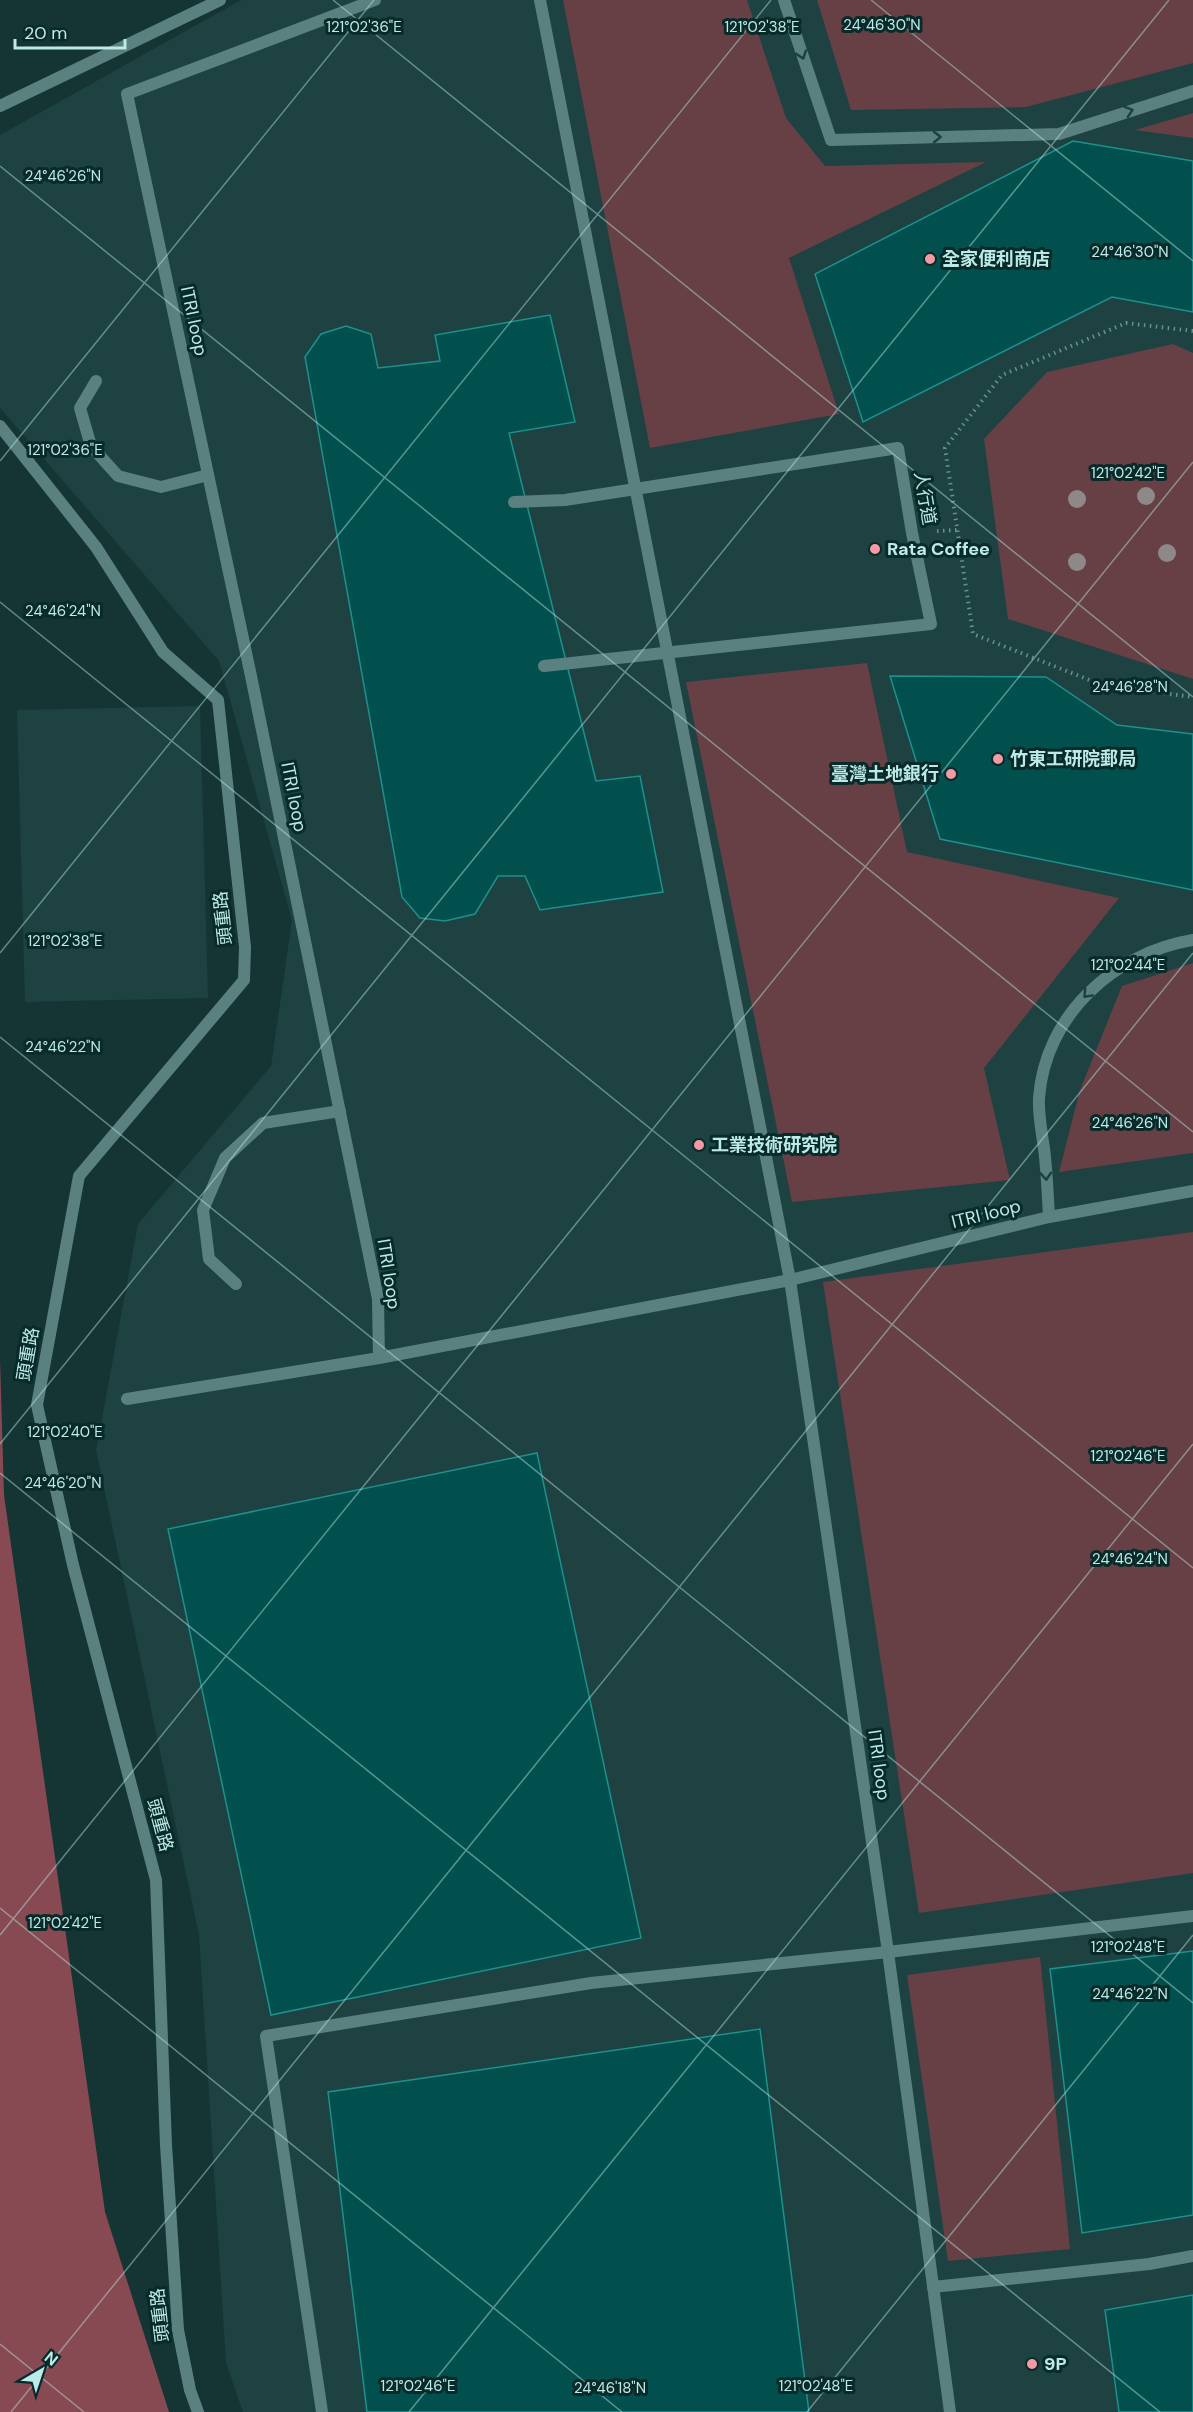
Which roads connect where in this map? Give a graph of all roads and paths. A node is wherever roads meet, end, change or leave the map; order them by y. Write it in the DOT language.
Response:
graph roads {
  1 [pos="220,0"];
  2 [pos="377,0"];
  3 [pos="540,0"];
  4 [pos="784,0"];
  5 [pos="1193,90"];
  6 [pos="0,106"];
  7 [pos="1193,331"];
  8 [pos="96,381"];
  9 [pos="0,426"];
  10 [pos="208,475"];
  11 [pos="514,502"];
  12 [pos="544,666"];
  13 [pos="1193,697"];
  14 [pos="1193,940"];
  15 [pos="340,1111"];
  16 [pos="1193,1191"];
  17 [pos="1049,1217"];
  18 [pos="790,1280"];
  19 [pos="236,1284"];
  20 [pos="379,1358"];
  21 [pos="128,1399"];
  22 [pos="1193,1916"];
  23 [pos="888,1952"];
  24 [pos="1193,2256"];
  25 [pos="933,2287"];
  26 [pos="198,2412"];
  27 [pos="322,2412"];
  28 [pos="950,2412"];
  1 -- 6 [label="street"];
  2 -- 10 [label="street, ITRI loop"];
  3 -- 18 [label="street, ITRI loop"];
  4 -- 5 [label="street, one-way"];
  7 -- 13 [label="path"];
  8 -- 10 [label="street"];
  9 -- 26 [label="street, 頭重路"];
  10 -- 15 [label="street, ITRI loop"];
  11 -- 12 [label="street, 人行道, bridge"];
  14 -- 17 [label="street, one-way"];
  15 -- 19 [label="street"];
  15 -- 20 [label="street, ITRI loop"];
  16 -- 17 [label="street, ITRI loop"];
  17 -- 18 [label="street, ITRI loop"];
  18 -- 20 [label="street, ITRI loop"];
  18 -- 23 [label="street, ITRI loop"];
  20 -- 21 [label="street"];
  22 -- 23 [label="street"];
  23 -- 25 [label="street, ITRI loop"];
  23 -- 27 [label="street"];
  24 -- 25 [label="street"];
  25 -- 28 [label="street, ITRI loop"];
}
